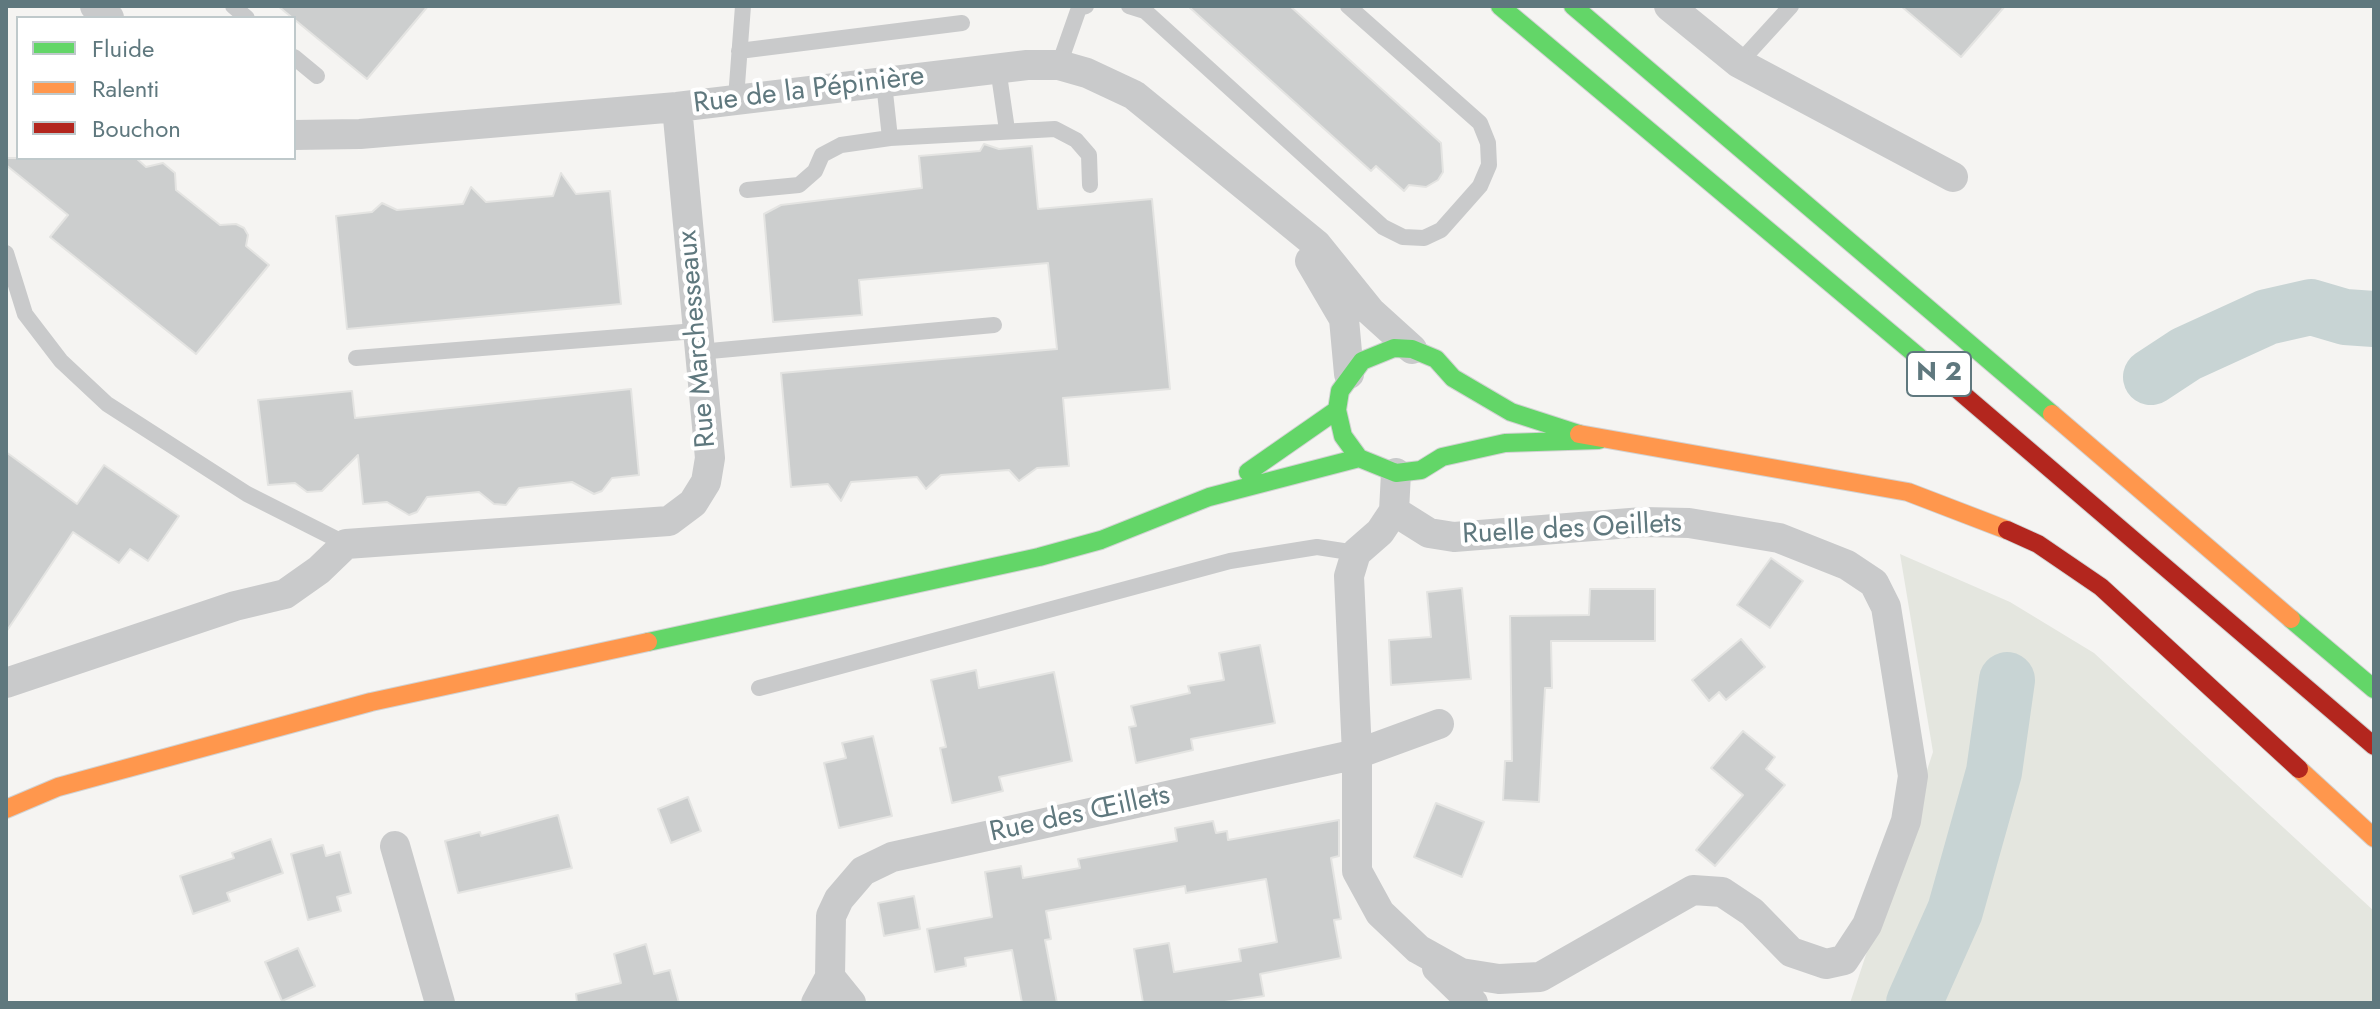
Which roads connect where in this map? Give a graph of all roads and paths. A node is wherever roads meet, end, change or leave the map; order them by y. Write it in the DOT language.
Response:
graph roads {
  1 [pos="743,6"];
  2 [pos="1086,6"];
  3 [pos="1129,6"];
  4 [pos="1348,6"];
  5 [pos="1500,6"];
  6 [pos="1573,6"];
  7 [pos="1669,6"];
  8 [pos="1791,6"];
  9 [pos="962,23"];
  10 [pos="739,51"];
  11 [pos="296,59"];
  12 [pos="1739,63"];
  13 [pos="1059,65"];
  14 [pos="998,68"];
  15 [pos="317,76"];
  16 [pos="884,83"];
  17 [pos="736,98"];
  18 [pos="677,107"];
  19 [pos="1007,130"];
  20 [pos="296,135"];
  21 [pos="890,138"];
  22 [pos="1953,177"];
  23 [pos="1090,185"];
  24 [pos="747,190"];
  25 [pos="1276,214"];
  26 [pos="6,253"];
  27 [pos="994,325"];
  28 [pos="698,342"];
  29 [pos="1412,349"];
  30 [pos="356,358"];
  31 [pos="1349,374"];
  32 [pos="1453,378"];
  33 [pos="1462,409"];
  34 [pos="1337,410"];
  35 [pos="1459,430"];
  36 [pos="1599,440"];
  37 [pos="1442,457"];
  38 [pos="1359,458"];
  39 [pos="1396,473"];
  40 [pos="1209,497"];
  41 [pos="1394,511"];
  42 [pos="346,544"];
  43 [pos="1356,553"];
  44 [pos="6,683"];
  45 [pos="759,688"];
  46 [pos="2374,689"];
  47 [pos="1439,724"];
  48 [pos="2374,746"];
  49 [pos="1357,754"];
  50 [pos="6,809"];
  51 [pos="2374,838"];
  52 [pos="395,846"];
  53 [pos="1418,949"];
  54 [pos="823,990"];
  55 [pos="440,1003"];
  56 [pos="851,1003"];
  57 [pos="1473,1003"];
  1 -- 10 [label="lane"];
  2 -- 13 [label="lane"];
  3 -- 4 [label="lane"];
  5 -- 48 [label="main road, N 2"];
  6 -- 46 [label="main road, N 2"];
  7 -- 12 [label="street"];
  8 -- 12 [label="lane"];
  9 -- 10 [label="lane"];
  10 -- 17 [label="lane"];
  11 -- 15 [label="lane"];
  12 -- 22 [label="street"];
  13 -- 14 [label="street, Rue de la Pépinière"];
  13 -- 25 [label="street, Rue de la Pépinière"];
  14 -- 16 [label="street, Rue de la Pépinière"];
  14 -- 19 [label="lane"];
  16 -- 17 [label="street, Rue de la Pépinière"];
  16 -- 21 [label="lane"];
  17 -- 18 [label="street, Rue de la Pépinière"];
  18 -- 20 [label="street, Rue de la Pépinière"];
  18 -- 28 [label="street, Rue Marchesseaux"];
  19 -- 21 [label="lane"];
  19 -- 23 [label="lane"];
  21 -- 24 [label="lane"];
  25 -- 29 [label="street"];
  25 -- 31 [label="street"];
  26 -- 42 [label="lane"];
  27 -- 28 [label="lane"];
  28 -- 30 [label="lane"];
  28 -- 42 [label="street, Rue Marchesseaux"];
  29 -- 31 [label="main road"];
  29 -- 32 [label="main road"];
  31 -- 34 [label="main road"];
  32 -- 33 [label="main road"];
  32 -- 36 [label="main road"];
  34 -- 38 [label="main road"];
  34 -- 40 [label="main road"];
  35 -- 37 [label="main road"];
  36 -- 37 [label="main road"];
  36 -- 51 [label="main road"];
  37 -- 39 [label="main road"];
  38 -- 39 [label="main road"];
  38 -- 40 [label="main road"];
  39 -- 41 [label="street"];
  40 -- 50 [label="main road"];
  41 -- 43 [label="street"];
  41 -- 53 [label="street, Ruelle des Oeillets"];
  42 -- 44 [label="street"];
  43 -- 45 [label="lane"];
  43 -- 49 [label="street, Ruelle des Oeillets"];
  47 -- 49 [label="street, Rue des Œillets"];
  49 -- 53 [label="street, Ruelle des Oeillets"];
  49 -- 54 [label="street, Rue des Œillets"];
  52 -- 55 [label="street"];
  53 -- 57 [label="street, Ruelle des Oeillets"];
  54 -- 56 [label="street"];
}
